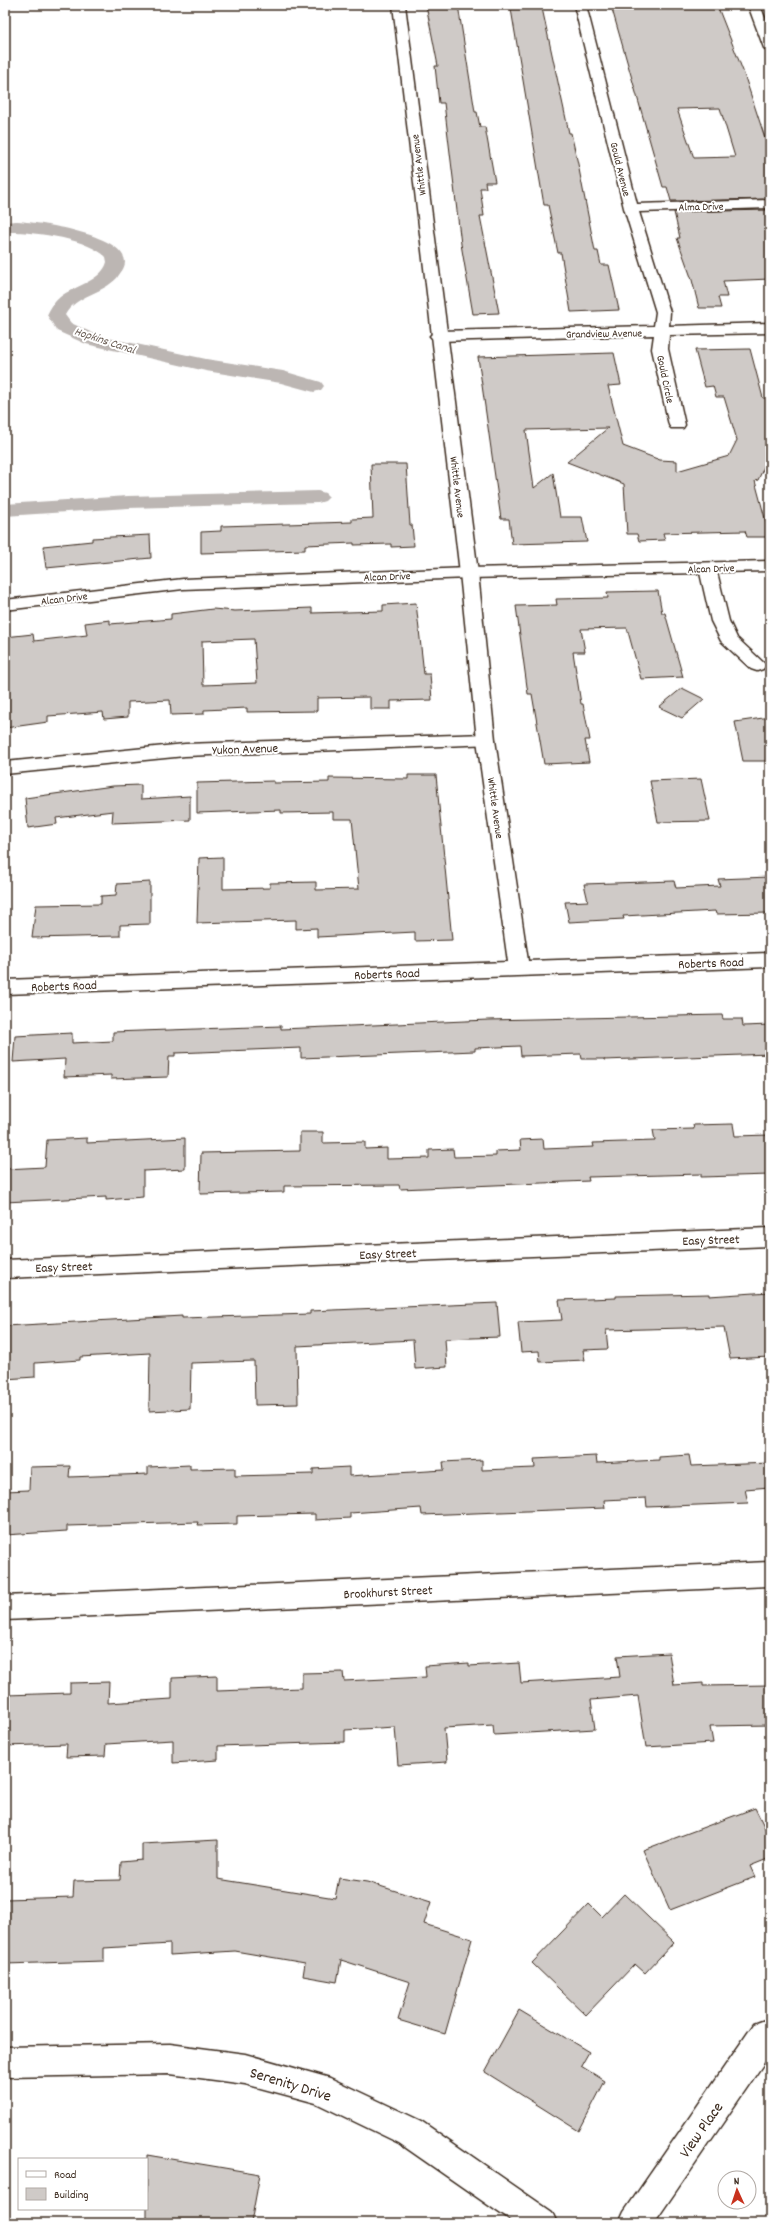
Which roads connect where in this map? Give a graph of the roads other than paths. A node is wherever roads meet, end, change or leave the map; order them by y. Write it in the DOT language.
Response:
graph roads {
  1 [pos="399,5"];
  2 [pos="580,5"];
  3 [pos="754,5"];
  4 [pos="770,48"];
  5 [pos="770,204"];
  6 [pos="631,208"];
  7 [pos="770,328"];
  8 [pos="661,332"];
  9 [pos="438,336"];
  10 [pos="677,426"];
  11 [pos="770,566"];
  12 [pos="706,568"];
  13 [pos="469,573"];
  14 [pos="5,605"];
  15 [pos="757,665"];
  16 [pos="486,740"];
  17 [pos="5,768"];
  18 [pos="770,960"];
  19 [pos="519,968"];
  20 [pos="5,987"];
  21 [pos="770,1237"];
  22 [pos="5,1269"];
  23 [pos="770,1574"];
  24 [pos="5,1608"];
  25 [pos="765,2035"];
  26 [pos="5,2062"];
  27 [pos="541,2223"];
  28 [pos="635,2223"];
  1 -- 9 [label="street, Whittle Avenue"];
  2 -- 6 [label="street, Gould Avenue"];
  3 -- 4 [label="street"];
  5 -- 6 [label="street, Alma Drive"];
  6 -- 8 [label="street, Gould Avenue"];
  7 -- 8 [label="street, Grandview Avenue"];
  8 -- 9 [label="street, Grandview Avenue"];
  8 -- 10 [label="street, Gould Circle"];
  9 -- 13 [label="street, Whittle Avenue"];
  11 -- 12 [label="street, Alcan Drive"];
  12 -- 13 [label="street, Alcan Drive"];
  12 -- 15 [label="street"];
  13 -- 14 [label="street, Alcan Drive"];
  13 -- 16 [label="street, Whittle Avenue"];
  16 -- 17 [label="street, Yukon Avenue"];
  16 -- 19 [label="street, Whittle Avenue"];
  18 -- 19 [label="street, Roberts Road"];
  19 -- 20 [label="street, Roberts Road"];
  21 -- 22 [label="street, Easy Street"];
  23 -- 24 [label="street, Brookhurst Street"];
  25 -- 28 [label="street, View Place"];
  26 -- 27 [label="street, Serenity Drive"];
}
